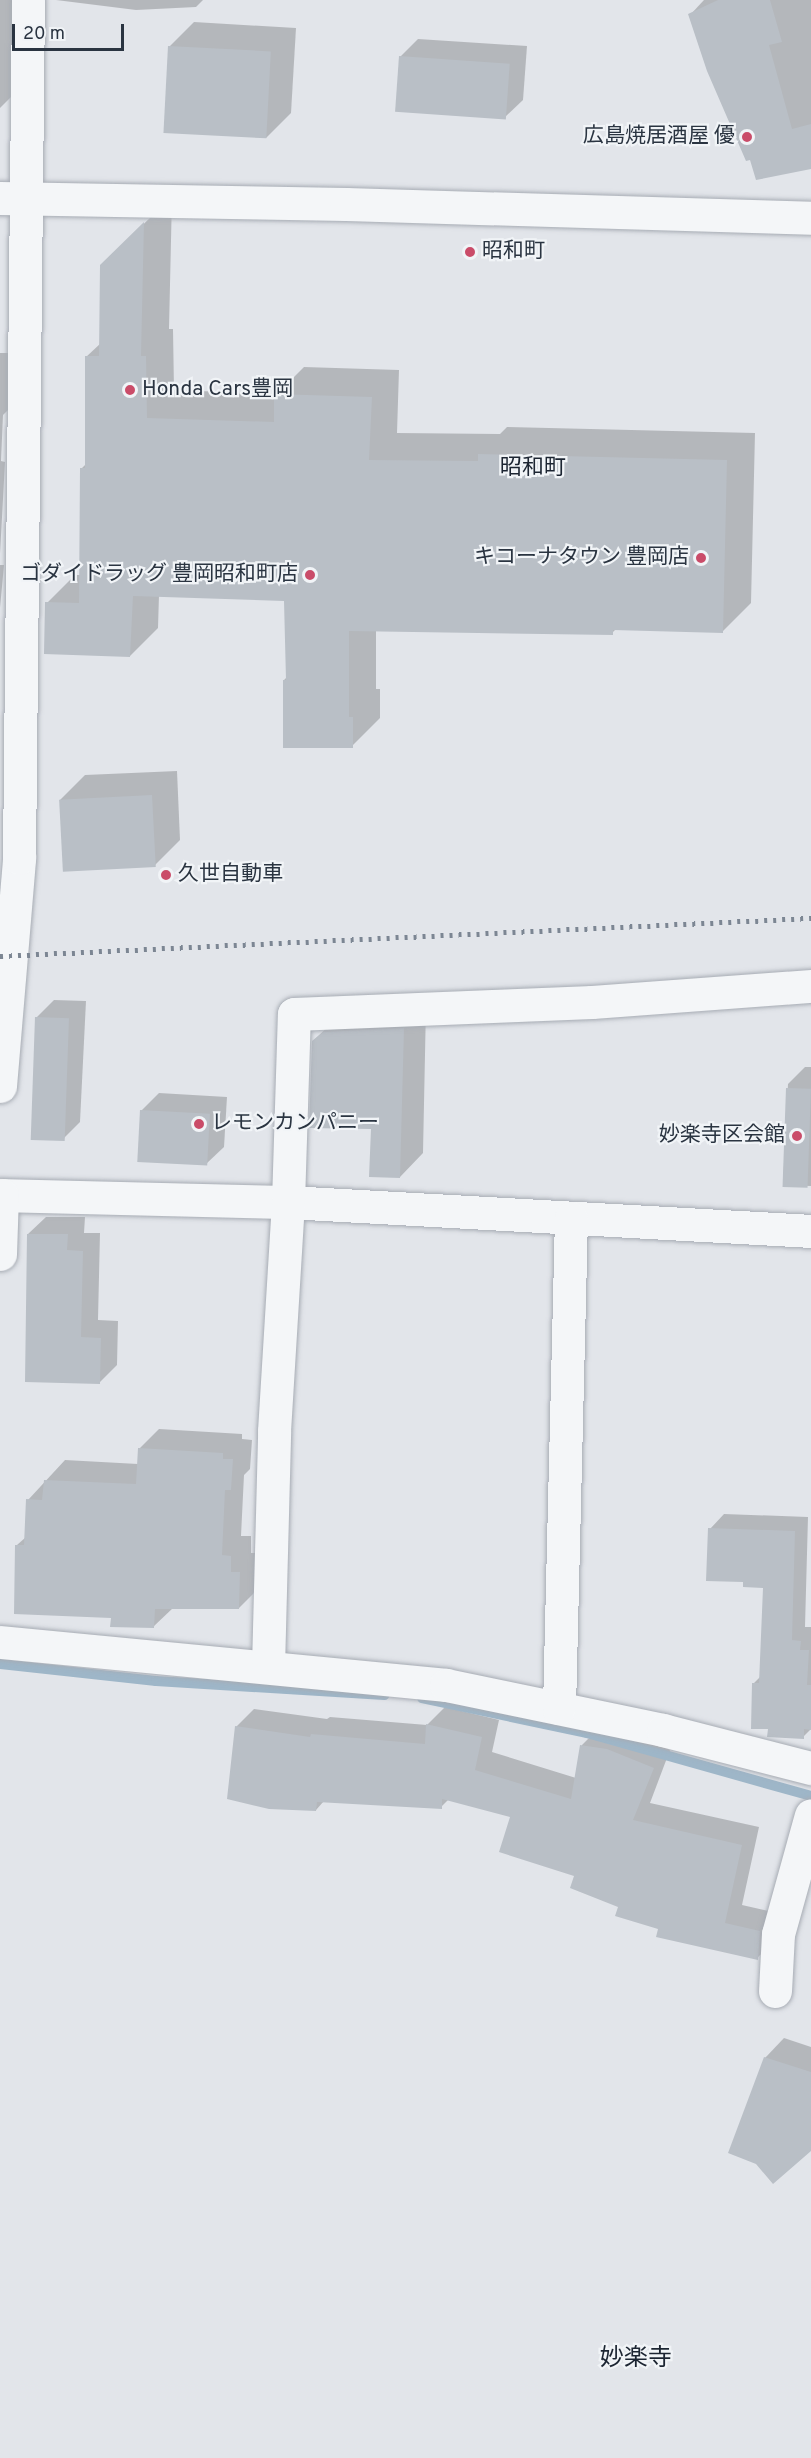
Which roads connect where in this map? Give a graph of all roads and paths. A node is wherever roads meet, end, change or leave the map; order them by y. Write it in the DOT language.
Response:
graph roads {
  1 [pos="28,0"];
  2 [pos="12,199"];
  3 [pos="811,218"];
  4 [pos="10,731"];
  5 [pos="8,889"];
  6 [pos="811,986"];
  7 [pos="0,1086"];
  8 [pos="1,1195"];
  9 [pos="288,1202"];
  10 [pos="571,1218"];
  11 [pos="811,1231"];
  12 [pos="0,1254"];
  13 [pos="0,1642"];
  14 [pos="268,1667"];
  15 [pos="559,1708"];
  16 [pos="811,1768"];
  17 [pos="811,1815"];
  18 [pos="776,1990"];
  1 -- 2 [label="street"];
  2 -- 3 [label="street"];
  2 -- 4 [label="street"];
  4 -- 5 [label="street"];
  5 -- 7 [label="street"];
  6 -- 9 [label="street"];
  8 -- 9 [label="street"];
  8 -- 12 [label="street"];
  9 -- 10 [label="street"];
  9 -- 14 [label="street"];
  10 -- 11 [label="street"];
  10 -- 15 [label="street"];
  13 -- 14 [label="street"];
  14 -- 15 [label="street"];
  15 -- 16 [label="street"];
  17 -- 18 [label="street"];
}
